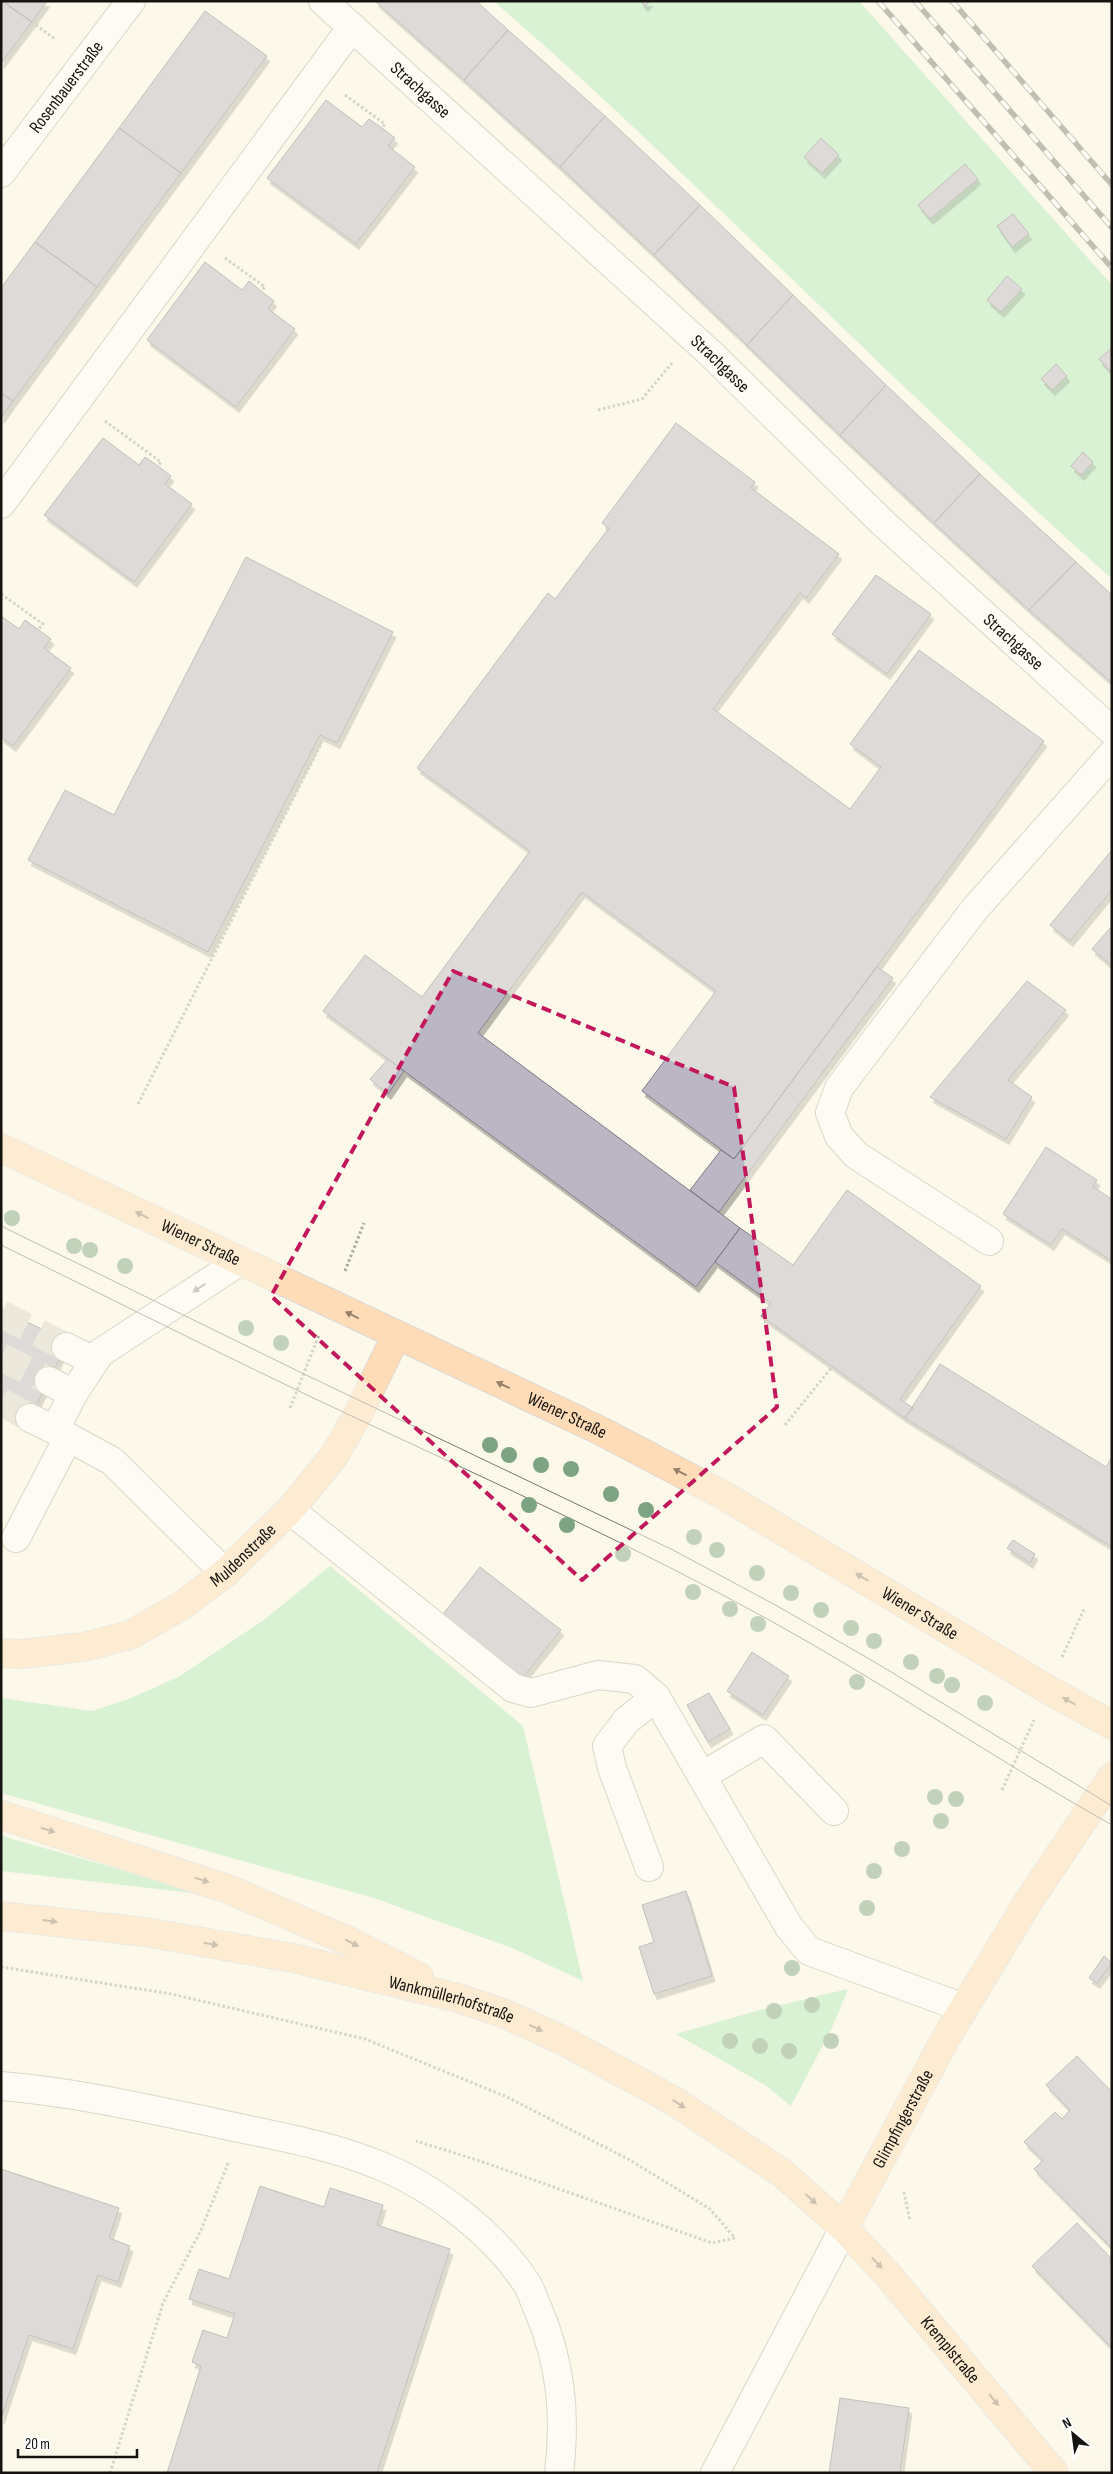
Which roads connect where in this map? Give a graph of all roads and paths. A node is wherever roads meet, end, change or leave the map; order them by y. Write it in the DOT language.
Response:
graph roads {
  1 [pos="131,1"];
  2 [pos="323,1"];
  3 [pos="32,22"];
  4 [pos="352,27"];
  5 [pos="54,39"];
  6 [pos="317,74"];
  7 [pos="382,128"];
  8 [pos="1,173"];
  9 [pos="197,238"];
  10 [pos="261,291"];
  11 [pos="693,338"];
  12 [pos="78,400"];
  13 [pos="598,410"];
  14 [pos="158,466"];
  15 [pos="1,504"];
  16 [pos="1,594"];
  17 [pos="38,630"];
  18 [pos="1112,731"];
  19 [pos="322,742"];
  20 [pos="1112,754"];
  21 [pos="138,1104"];
  22 [pos="1,1148"];
  23 [pos="989,1241"];
  24 [pos="240,1262"];
  25 [pos="396,1336"];
  26 [pos="66,1347"];
  27 [pos="97,1357"];
  28 [pos="832,1367"];
  29 [pos="49,1381"];
  30 [pos="74,1394"];
  31 [pos="30,1418"];
  32 [pos="785,1425"];
  33 [pos="62,1434"];
  34 [pos="290,1510"];
  35 [pos="16,1538"];
  36 [pos="225,1573"];
  37 [pos="1,1653"];
  38 [pos="656,1697"];
  39 [pos="1112,1725"];
  40 [pos="702,1776"];
  41 [pos="1112,1777"];
  42 [pos="834,1811"];
  43 [pos="1,1815"];
  44 [pos="649,1867"];
  45 [pos="1,1916"];
  46 [pos="1,1967"];
  47 [pos="458,1998"];
  48 [pos="964,2008"];
  49 [pos="1,2086"];
  50 [pos="231,2158"];
  51 [pos="844,2228"];
  52 [pos="735,2238"];
  53 [pos="110,2473"];
  54 [pos="559,2473"];
  55 [pos="716,2473"];
  56 [pos="1054,2473"];
  1 -- 8 [label="street, Rosenbauerstraße"];
  2 -- 4 [label="street, Strachgasse"];
  3 -- 5 [label="path"];
  4 -- 6 [label="street"];
  4 -- 11 [label="street, Strachgasse"];
  6 -- 7 [label="path"];
  6 -- 9 [label="street"];
  9 -- 10 [label="path"];
  9 -- 12 [label="street"];
  11 -- 13 [label="path"];
  11 -- 18 [label="street, Strachgasse"];
  12 -- 14 [label="path"];
  12 -- 15 [label="street"];
  16 -- 17 [label="path"];
  19 -- 21 [label="path"];
  20 -- 23 [label="street"];
  24 -- 22 [label="main road, Wiener Straße, one-way"];
  25 -- 24 [label="main road, Wiener Straße, one-way"];
  24 -- 27 [label="street, one-way"];
  25 -- 34 [label="main road, Muldenstraße"];
  39 -- 25 [label="main road, Wiener Straße, one-way"];
  26 -- 27 [label="street"];
  27 -- 30 [label="street"];
  28 -- 32 [label="path"];
  29 -- 30 [label="street"];
  30 -- 33 [label="street"];
  31 -- 33 [label="street"];
  33 -- 35 [label="street"];
  33 -- 36 [label="street"];
  34 -- 36 [label="main road, Muldenstraße"];
  34 -- 38 [label="street"];
  36 -- 37 [label="main road, Muldenstraße"];
  38 -- 40 [label="street"];
  38 -- 44 [label="street"];
  40 -- 42 [label="street"];
  40 -- 48 [label="street"];
  41 -- 48 [label="main road, Glimpfingerstraße"];
  43 -- 47 [label="main road, one-way"];
  45 -- 47 [label="main road, Wankmüllerhofstraße, one-way"];
  46 -- 52 [label="path"];
  47 -- 51 [label="main road, Wankmüllerhofstraße, one-way"];
  48 -- 51 [label="main road, Glimpfingerstraße"];
  49 -- 54 [label="street"];
  50 -- 53 [label="path"];
  51 -- 55 [label="street, Glimpfingerstraße"];
  51 -- 56 [label="main road, Kremplstraße, one-way"];
}
